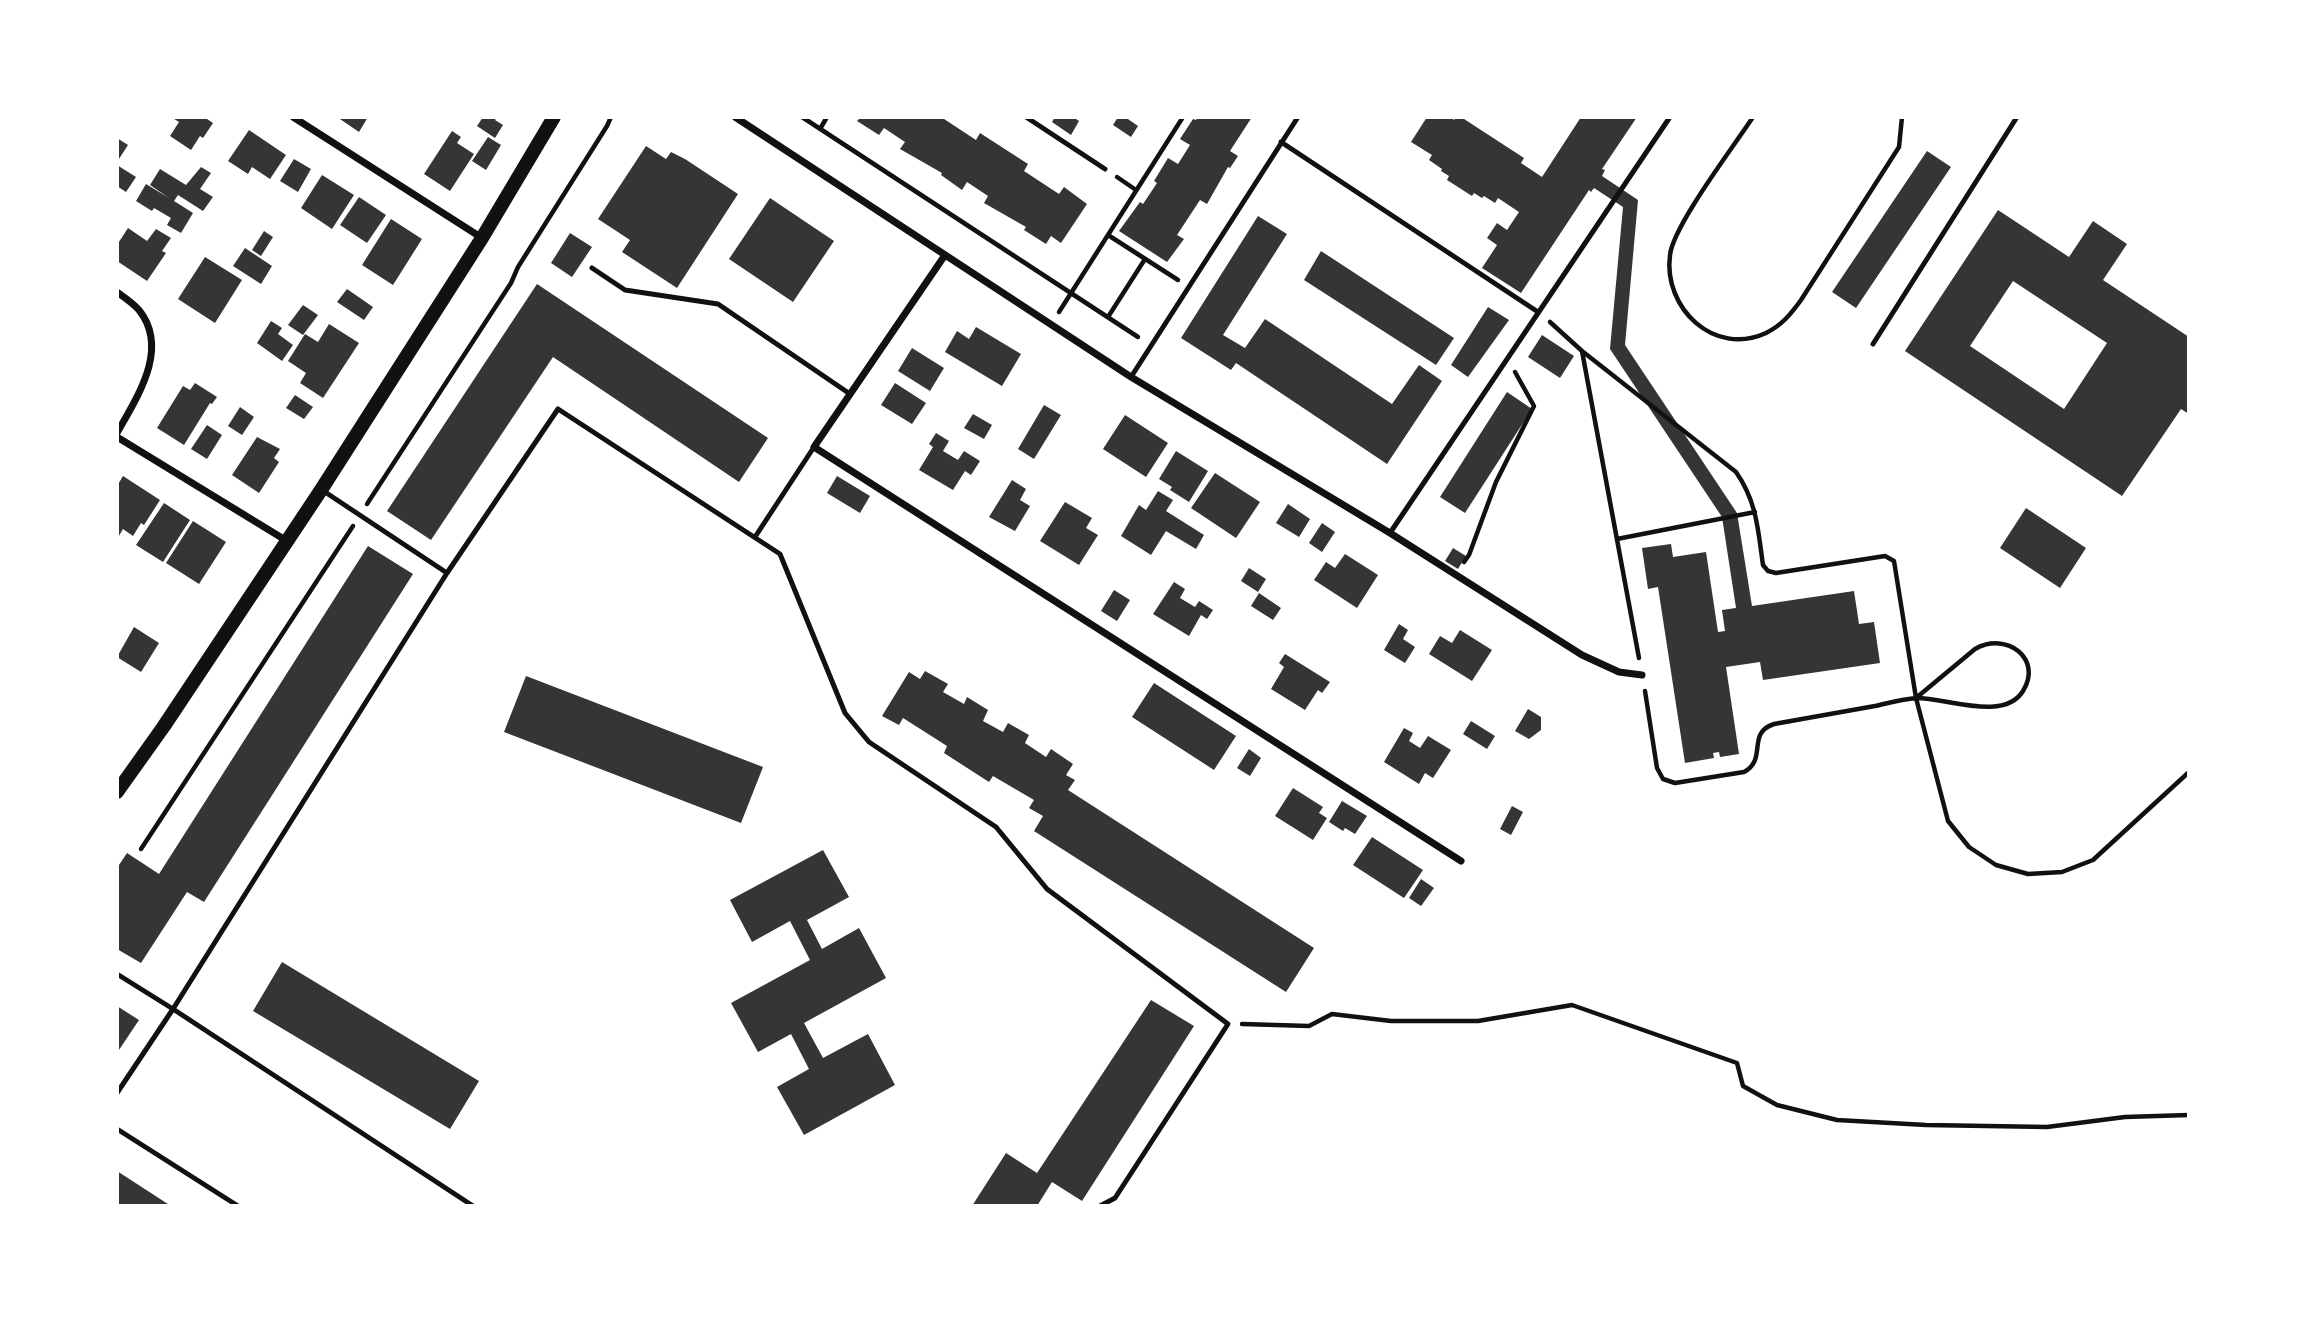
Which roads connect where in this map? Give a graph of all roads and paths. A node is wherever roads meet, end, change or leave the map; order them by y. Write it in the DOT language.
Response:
graph roads {
  1 [pos="293,117"];
  2 [pos="554,117"];
  3 [pos="611,117"];
  4 [pos="735,117"];
  5 [pos="802,117"];
  6 [pos="827,117"];
  7 [pos="1026,117"];
  8 [pos="1183,117"];
  9 [pos="1298,117"];
  10 [pos="1670,117"];
  11 [pos="1753,117"];
  12 [pos="1902,117"];
  13 [pos="2017,117"];
  14 [pos="820,129"];
  15 [pos="1281,142"];
  16 [pos="1105,169"];
  17 [pos="1137,190"];
  18 [pos="1108,235"];
  19 [pos="482,238"];
  20 [pos="945,255"];
  21 [pos="1146,259"];
  22 [pos="592,268"];
  23 [pos="1189,287"];
  24 [pos="117,292"];
  25 [pos="1070,293"];
  26 [pos="1538,312"];
  27 [pos="1108,317"];
  28 [pos="1051,324"];
  29 [pos="1873,344"];
  30 [pos="1151,346"];
  31 [pos="1516,346"];
  32 [pos="1582,351"];
  33 [pos="1131,377"];
  34 [pos="850,394"];
  35 [pos="117,435"];
  36 [pos="814,447"];
  37 [pos="321,490"];
  38 [pos="1755,512"];
  39 [pos="360,515"];
  40 [pos="1390,533"];
  41 [pos="755,537"];
  42 [pos="1618,539"];
  43 [pos="287,541"];
  44 [pos="447,573"];
  45 [pos="1456,575"];
  46 [pos="1642,675"];
  47 [pos="1916,698"];
  48 [pos="2189,772"];
  49 [pos="117,792"];
  50 [pos="141,849"];
  51 [pos="1461,861"];
  52 [pos="117,974"];
  53 [pos="173,1009"];
  54 [pos="1228,1024"];
  55 [pos="117,1093"];
  56 [pos="2189,1115"];
  57 [pos="117,1129"];
  58 [pos="238,1206"];
  59 [pos="473,1206"];
  60 [pos="1100,1206"];
  1 -- 19 [label="street"];
  2 -- 19 [label="main road"];
  3 -- 39 [label="path"];
  4 -- 20 [label="street"];
  5 -- 14 [label="path"];
  6 -- 14 [label="path"];
  7 -- 16 [label="lane"];
  8 -- 17 [label="path"];
  9 -- 15 [label="lane"];
  10 -- 26 [label="lane"];
  11 -- 12 [label="path"];
  13 -- 29 [label="lane"];
  14 -- 25 [label="path"];
  15 -- 23 [label="lane"];
  15 -- 26 [label="lane"];
  16 -- 17 [label="path"];
  17 -- 18 [label="path"];
  18 -- 21 [label="path"];
  18 -- 25 [label="path"];
  19 -- 37 [label="main road"];
  20 -- 28 [label="street"];
  20 -- 34 [label="street"];
  21 -- 23 [label="path"];
  21 -- 27 [label="path"];
  22 -- 34 [label="lane"];
  23 -- 30 [label="lane"];
  24 -- 35 [label="street"];
  25 -- 27 [label="path"];
  25 -- 28 [label="path"];
  26 -- 31 [label="lane"];
  26 -- 32 [label="path"];
  27 -- 30 [label="path"];
  28 -- 33 [label="street"];
  30 -- 33 [label="lane"];
  31 -- 40 [label="lane"];
  31 -- 45 [label="path"];
  32 -- 38 [label="path"];
  32 -- 42 [label="path"];
  33 -- 40 [label="street"];
  34 -- 36 [label="street"];
  35 -- 43 [label="street"];
  36 -- 41 [label="lane"];
  36 -- 51 [label="street"];
  37 -- 39 [label="lane"];
  37 -- 43 [label="main road"];
  38 -- 42 [label="path"];
  38 -- 47 [label="path"];
  39 -- 44 [label="lane"];
  39 -- 50 [label="path"];
  40 -- 45 [label="street"];
  41 -- 44 [label="lane"];
  41 -- 54 [label="lane"];
  42 -- 46 [label="path"];
  43 -- 49 [label="main road"];
  44 -- 53 [label="lane"];
  45 -- 46 [label="street"];
  46 -- 47 [label="path"];
  47 -- 47 [label="path"];
  47 -- 48 [label="path"];
  52 -- 53 [label="lane"];
  53 -- 55 [label="lane"];
  53 -- 59 [label="lane"];
  54 -- 56 [label="path"];
  54 -- 60 [label="lane"];
  57 -- 58 [label="lane"];
}
